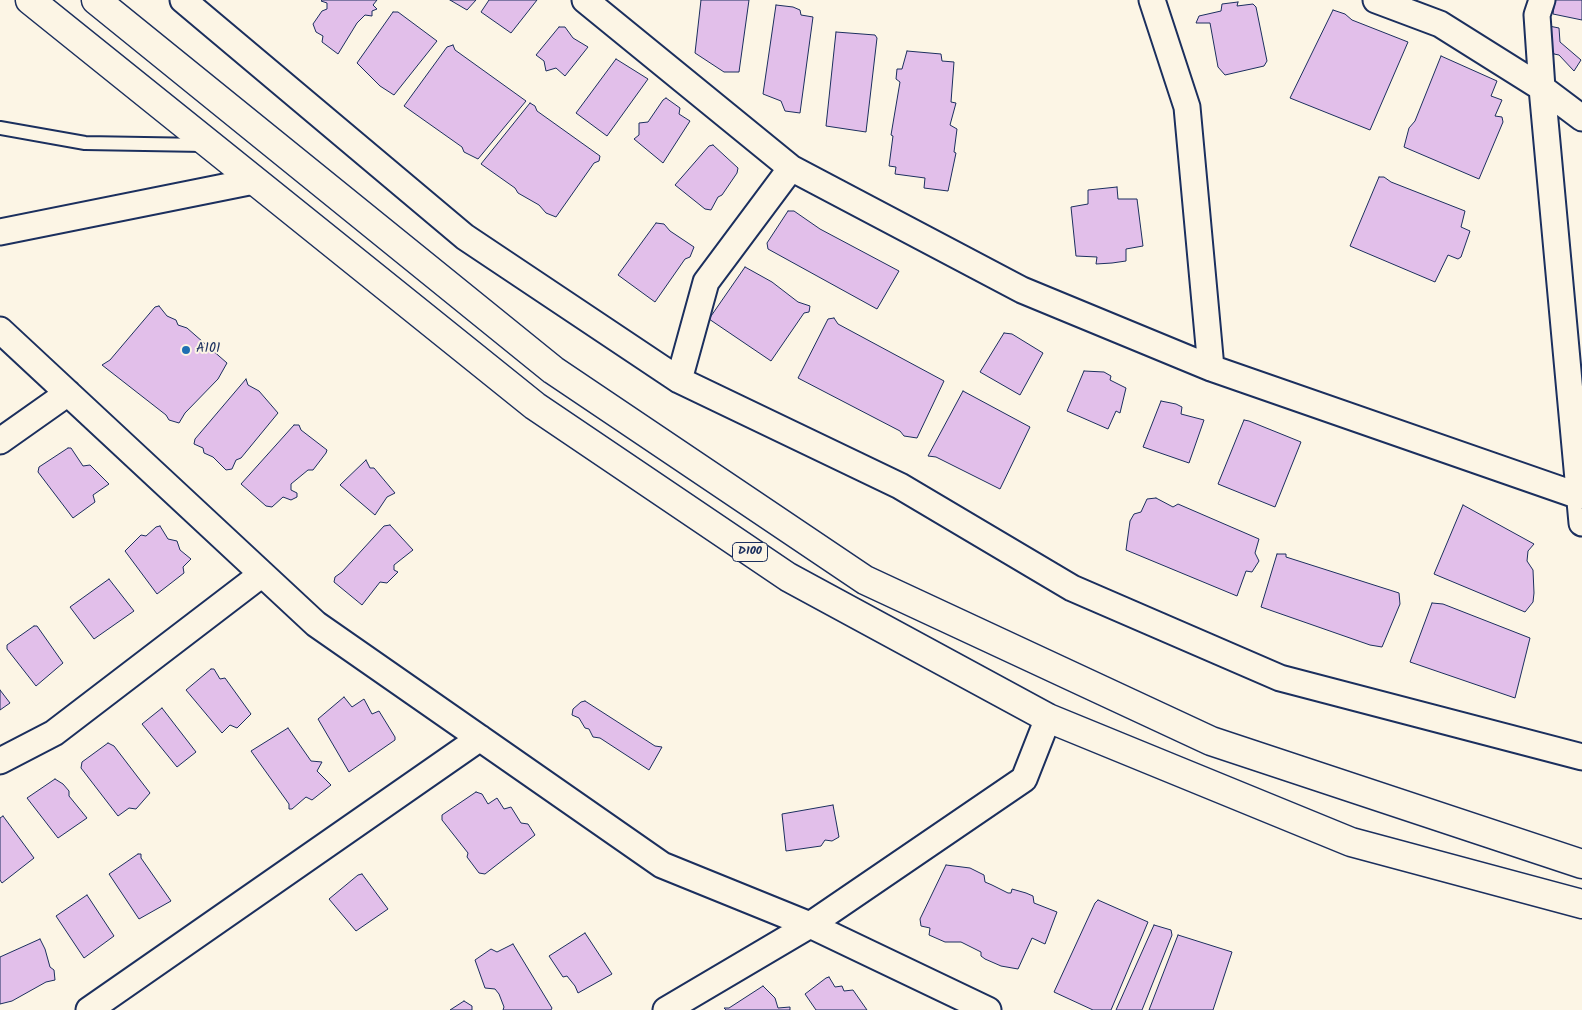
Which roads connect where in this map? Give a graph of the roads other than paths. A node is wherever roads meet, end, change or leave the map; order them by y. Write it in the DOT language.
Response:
graph roads {
  1 [pos="30,0"];
  2 [pos="96,0"];
  3 [pos="183,0"];
  4 [pos="585,0"];
  5 [pos="1152,0"];
  6 [pos="1376,0"];
  7 [pos="1542,0"];
  8 [pos="1542,88"];
  9 [pos="1582,118"];
  10 [pos="0,128"];
  11 [pos="210,146"];
  12 [pos="790,168"];
  13 [pos="254,181"];
  14 [pos="0,232"];
  15 [pos="0,330"];
  16 [pos="1211,368"];
  17 [pos="679,380"];
  18 [pos="68,393"];
  19 [pos="0,441"];
  20 [pos="1579,496"];
  21 [pos="1582,523"];
  22 [pos="262,574"];
  23 [pos="1048,718"];
  24 [pos="480,738"];
  25 [pos="1582,757"];
  26 [pos="0,761"];
  27 [pos="1582,864"];
  28 [pos="1582,904"];
  29 [pos="810,925"];
  30 [pos="89,1010"];
  31 [pos="666,1010"];
  32 [pos="988,1010"];
  1 -- 11 [label="highway, D100"];
  2 -- 27 [label="highway"];
  3 -- 17 [label="street"];
  4 -- 12 [label="street"];
  5 -- 16 [label="street"];
  6 -- 8 [label="street"];
  7 -- 8 [label="street"];
  8 -- 9 [label="street"];
  8 -- 20 [label="street"];
  10 -- 11 [label="lane"];
  11 -- 13 [label="highway, D100"];
  12 -- 16 [label="street"];
  12 -- 17 [label="street"];
  13 -- 14 [label="street"];
  13 -- 23 [label="highway, D100"];
  15 -- 18 [label="street"];
  16 -- 20 [label="street"];
  17 -- 25 [label="street"];
  18 -- 19 [label="street"];
  18 -- 22 [label="street"];
  20 -- 21 [label="street"];
  22 -- 24 [label="street"];
  22 -- 26 [label="street"];
  23 -- 28 [label="highway, D100"];
  23 -- 29 [label="street"];
  24 -- 29 [label="street"];
  24 -- 30 [label="street"];
  29 -- 31 [label="street"];
  29 -- 32 [label="street"];
}
